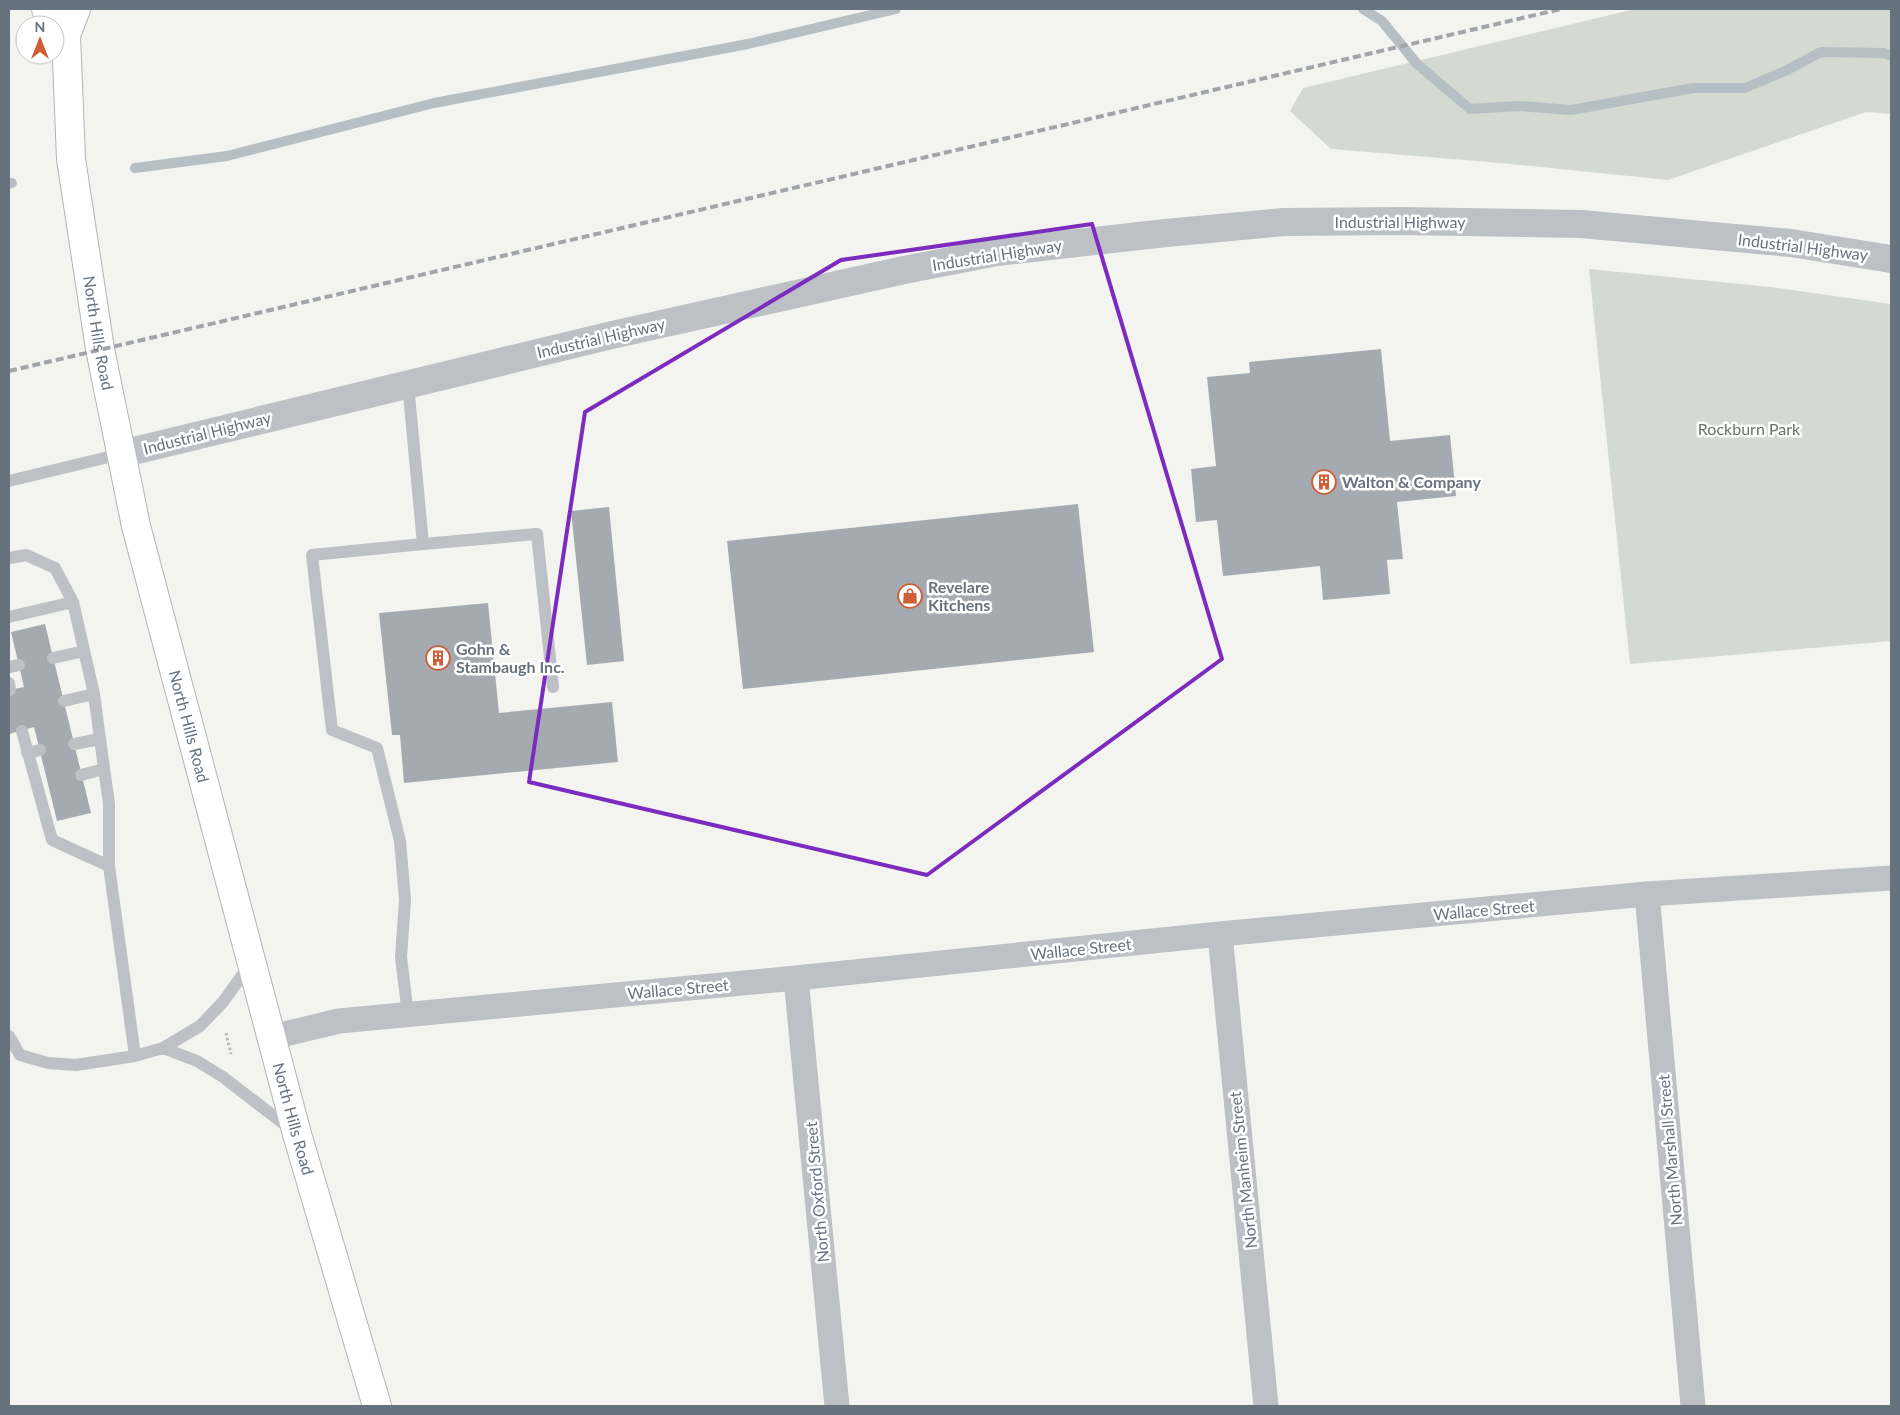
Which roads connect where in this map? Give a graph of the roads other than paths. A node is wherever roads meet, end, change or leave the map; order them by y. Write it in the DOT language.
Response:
graph roads {
  1 [pos="46,9"];
  2 [pos="76,9"];
  3 [pos="66,35"];
  4 [pos="1891,258"];
  5 [pos="408,384"];
  6 [pos="121,454"];
  7 [pos="9,481"];
  8 [pos="422,544"];
  9 [pos="9,558"];
  10 [pos="73,602"];
  11 [pos="9,617"];
  12 [pos="84,651"];
  13 [pos="53,658"];
  14 [pos="554,687"];
  15 [pos="94,694"];
  16 [pos="64,700"];
  17 [pos="22,731"];
  18 [pos="100,739"];
  19 [pos="74,744"];
  20 [pos="104,769"];
  21 [pos="81,775"];
  22 [pos="109,866"];
  23 [pos="1891,878"];
  24 [pos="1647,894"];
  25 [pos="1220,934"];
  26 [pos="252,962"];
  27 [pos="796,978"];
  28 [pos="408,1015"];
  29 [pos="9,1036"];
  30 [pos="272,1037"];
  31 [pos="163,1048"];
  32 [pos="135,1056"];
  33 [pos="297,1134"];
  34 [pos="377,1406"];
  35 [pos="837,1406"];
  36 [pos="1266,1406"];
  37 [pos="1693,1406"];
  1 -- 3 [label="main road"];
  2 -- 3 [label="main road, North Hills Road"];
  3 -- 6 [label="main road, North Hills Road"];
  4 -- 5 [label="street, Industrial Highway"];
  5 -- 6 [label="street, Industrial Highway"];
  5 -- 8 [label="lane"];
  6 -- 7 [label="lane"];
  6 -- 26 [label="main road, North Hills Road"];
  8 -- 14 [label="lane"];
  8 -- 28 [label="lane"];
  9 -- 10 [label="lane"];
  10 -- 11 [label="lane"];
  10 -- 12 [label="lane"];
  12 -- 13 [label="lane"];
  12 -- 15 [label="lane"];
  15 -- 16 [label="lane"];
  15 -- 18 [label="lane"];
  17 -- 22 [label="lane"];
  18 -- 19 [label="lane"];
  18 -- 20 [label="lane"];
  20 -- 21 [label="lane"];
  20 -- 22 [label="lane"];
  22 -- 32 [label="lane"];
  23 -- 24 [label="street, Wallace Street"];
  24 -- 25 [label="street, Wallace Street"];
  24 -- 37 [label="street, North Marshall Street"];
  25 -- 27 [label="street, Wallace Street"];
  25 -- 36 [label="street, North Manheim Street"];
  26 -- 30 [label="main road, North Hills Road"];
  26 -- 31 [label="lane"];
  27 -- 28 [label="street, Wallace Street"];
  27 -- 35 [label="street, North Oxford Street"];
  28 -- 30 [label="street, Wallace Street"];
  29 -- 32 [label="lane"];
  30 -- 33 [label="main road, North Hills Road"];
  31 -- 32 [label="lane"];
  31 -- 33 [label="lane"];
  33 -- 34 [label="main road, North Hills Road"];
}
